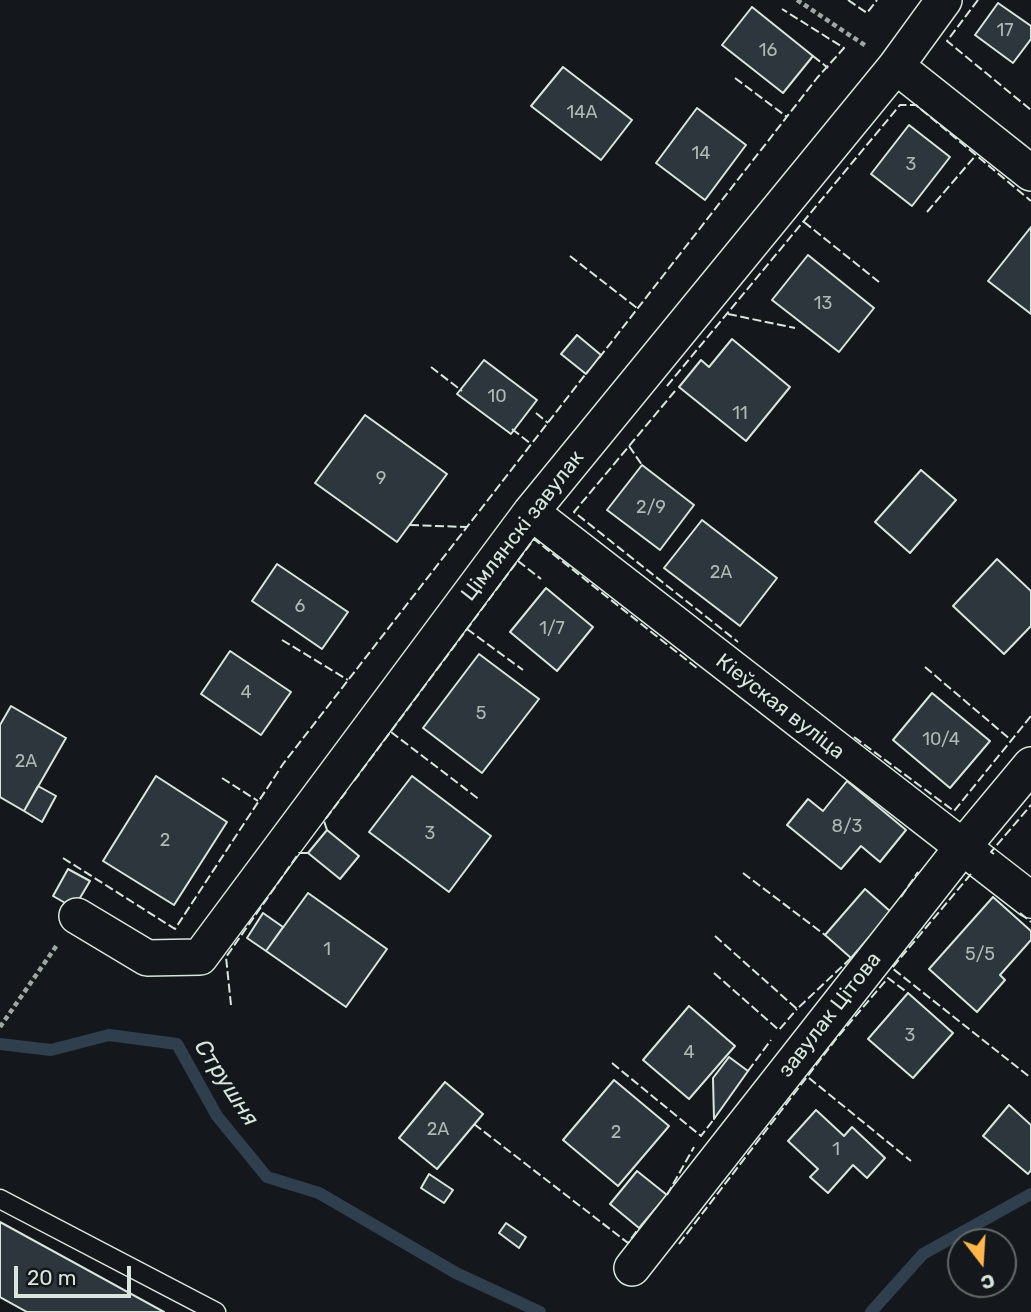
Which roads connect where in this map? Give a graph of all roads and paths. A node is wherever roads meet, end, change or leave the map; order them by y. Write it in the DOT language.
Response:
graph roads {
  1 [pos="797,0"];
  2 [pos="944,0"];
  3 [pos="896,66"];
  4 [pos="1031,173"];
  5 [pos="531,512"];
  6 [pos="1031,765"];
  7 [pos="961,849"];
  8 [pos="1031,900"];
  9 [pos="77,916"];
  10 [pos="0,1027"];
  11 [pos="0,1199"];
  12 [pos="632,1268"];
  13 [pos="216,1312"];
  1 -- 3 [label="path"];
  2 -- 3 [label="street, Цімлянскі завулак"];
  3 -- 4 [label="street"];
  3 -- 5 [label="street, Цімлянскі завулак"];
  5 -- 7 [label="street, Кіеўская вуліца"];
  5 -- 9 [label="street, Цімлянскі завулак"];
  6 -- 7 [label="street, завулак Цітова"];
  7 -- 8 [label="street, Кіеўская вуліца"];
  7 -- 12 [label="street, завулак Цітова"];
  9 -- 10 [label="path"];
  11 -- 13 [label="lane"];
}
